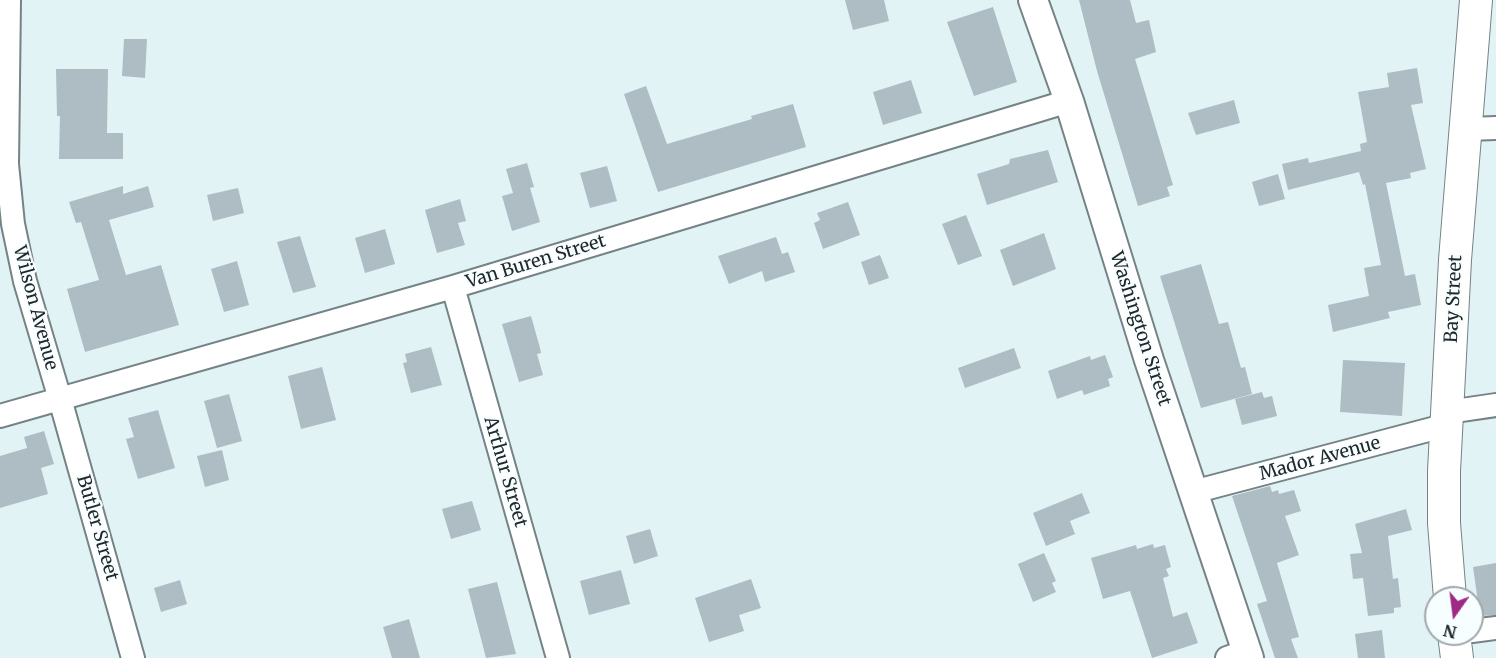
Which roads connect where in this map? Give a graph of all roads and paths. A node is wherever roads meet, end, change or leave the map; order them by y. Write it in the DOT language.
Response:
graph roads {
  1 [pos="9,0"];
  2 [pos="1033,0"];
  3 [pos="1476,0"];
  4 [pos="1070,101"];
  5 [pos="1482,128"];
  6 [pos="453,286"];
  7 [pos="60,399"];
  8 [pos="1496,405"];
  9 [pos="0,416"];
  10 [pos="1448,419"];
  11 [pos="1193,492"];
  12 [pos="1449,586"];
  13 [pos="1241,656"];
  14 [pos="133,658"];
  15 [pos="558,658"];
  1 -- 7 [label="street, Wilson Avenue"];
  2 -- 4 [label="street, Washington Street"];
  3 -- 5 [label="main road, Bay Street"];
  4 -- 6 [label="street, Van Buren Street"];
  4 -- 11 [label="street, Washington Street"];
  5 -- 10 [label="main road, Bay Street"];
  6 -- 7 [label="street, Van Buren Street"];
  6 -- 15 [label="street, Arthur Street"];
  7 -- 9 [label="street, Van Buren Street"];
  7 -- 14 [label="street, Butler Street"];
  8 -- 10 [label="street, Mador Avenue"];
  10 -- 11 [label="street, Mador Avenue"];
  10 -- 12 [label="main road, Bay Street"];
  11 -- 13 [label="street, Washington Street"];
}
